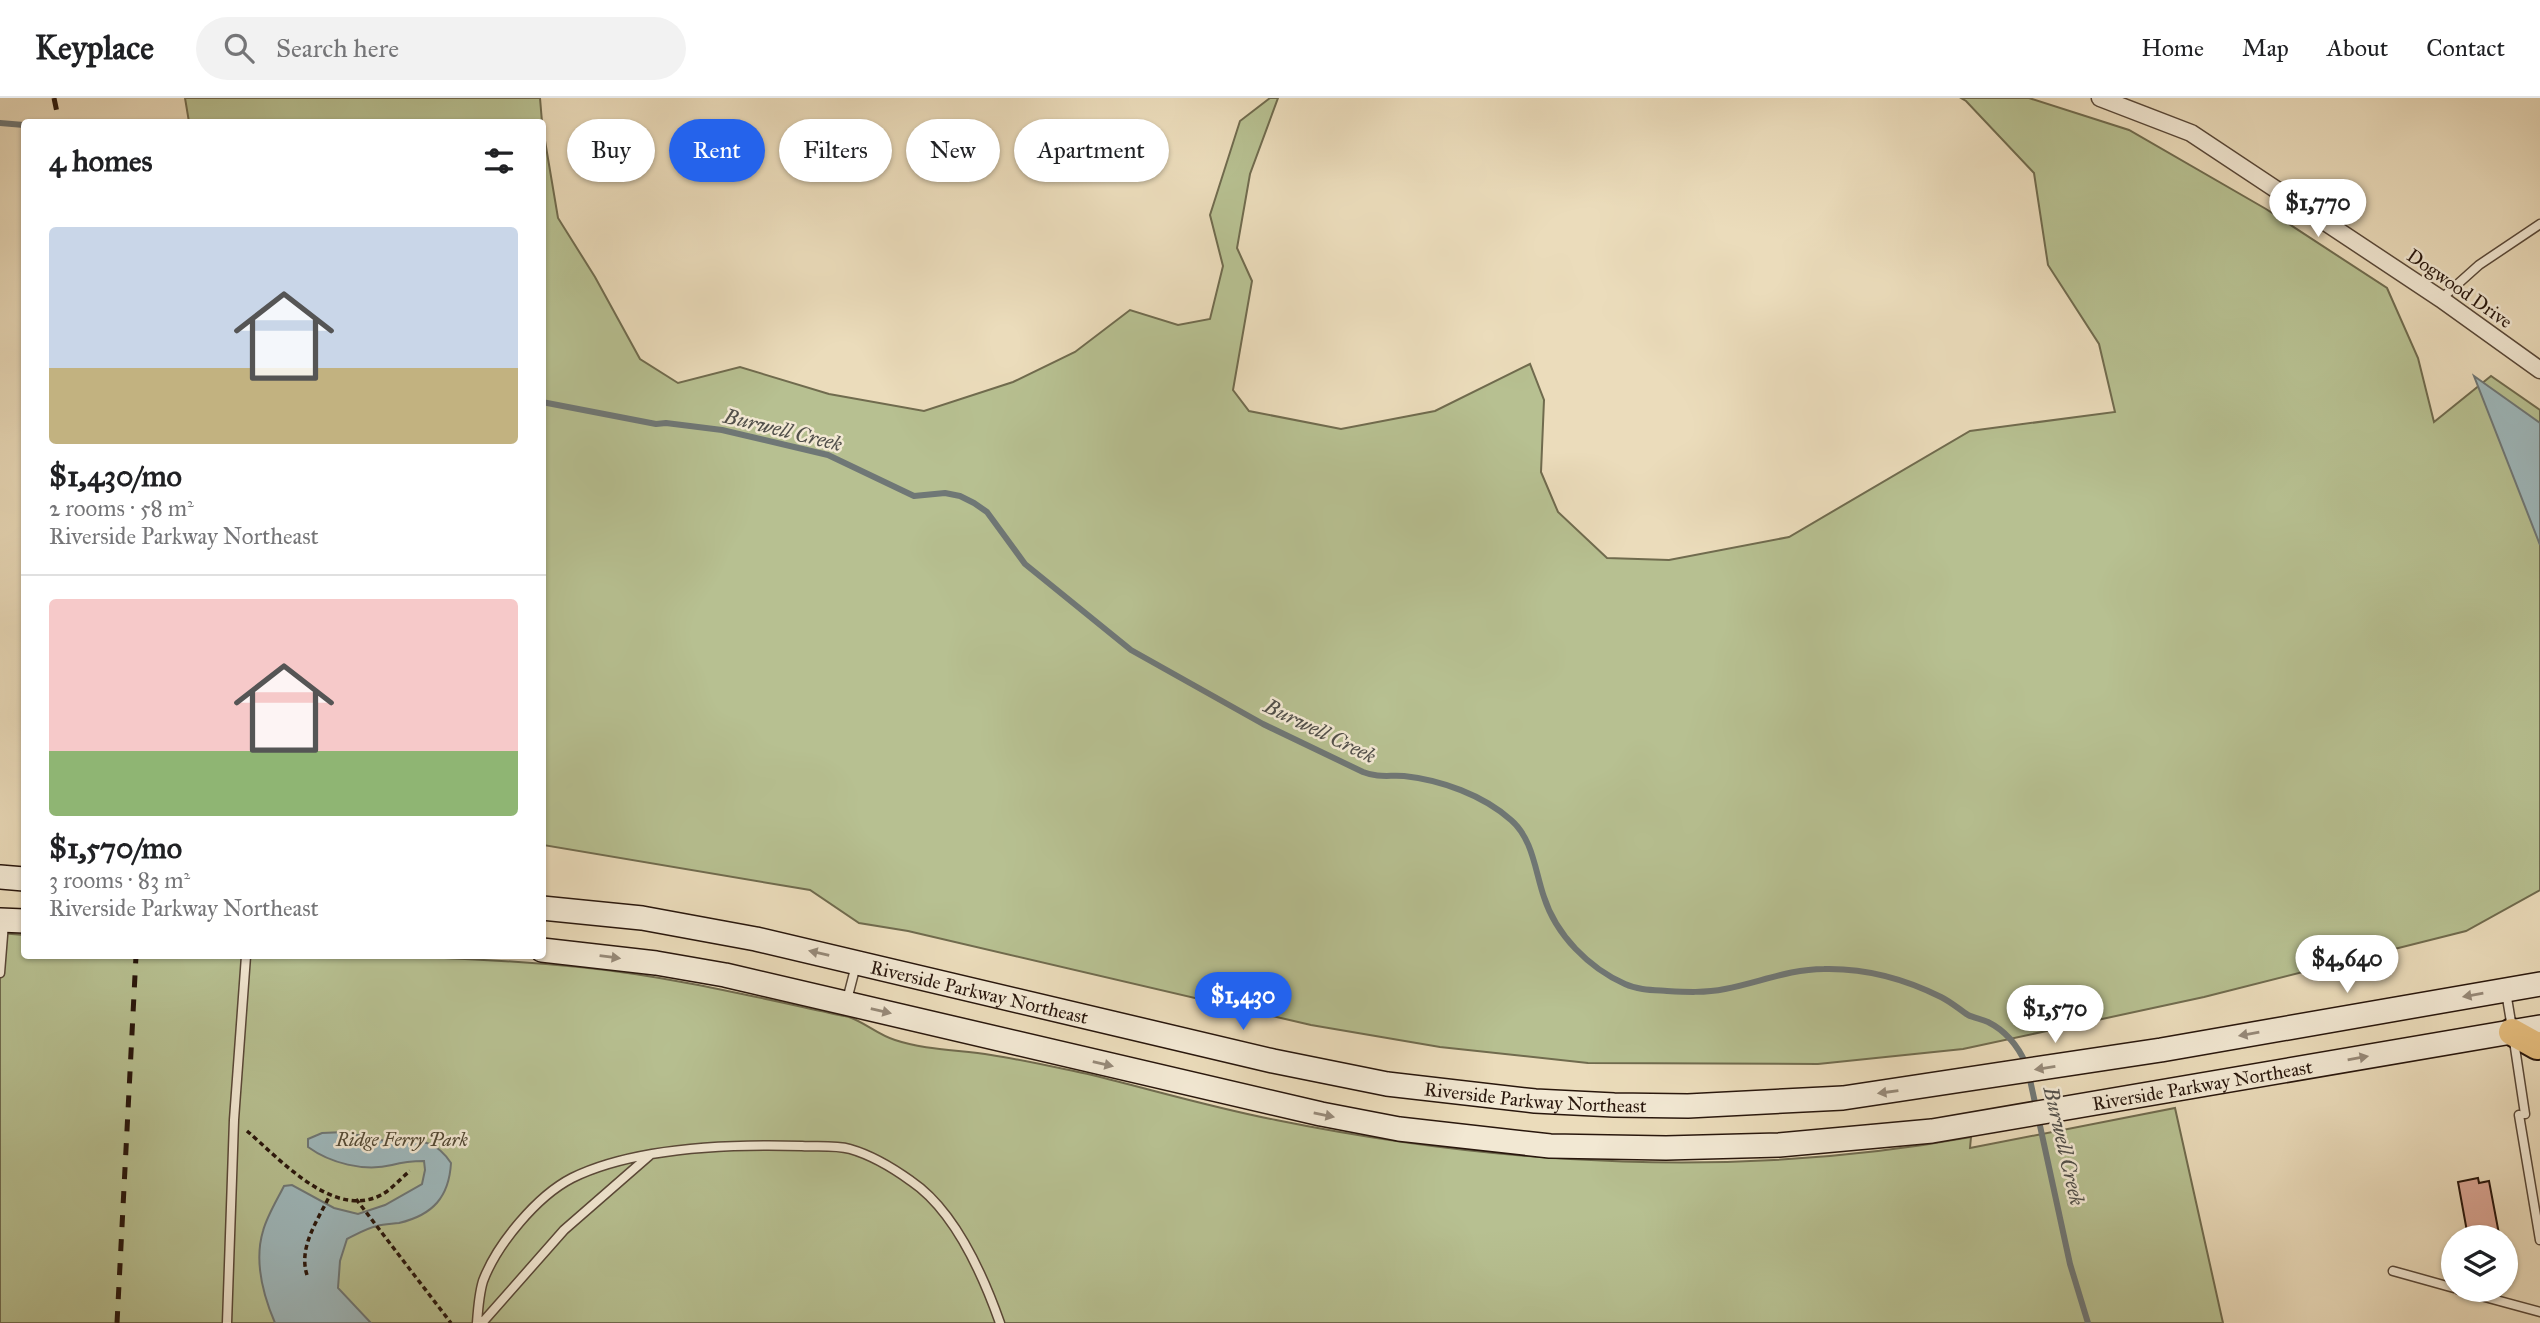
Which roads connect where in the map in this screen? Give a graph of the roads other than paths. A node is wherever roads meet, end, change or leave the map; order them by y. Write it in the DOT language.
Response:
graph roads {
  1 [pos="2100,98"];
  2 [pos="2540,224"];
  3 [pos="2441,299"];
  4 [pos="2540,370"];
  5 [pos="0,877"];
  6 [pos="21,878"];
  7 [pos="546,908"];
  8 [pos="9,920"];
  9 [pos="546,950"];
  10 [pos="246,959"];
  11 [pos="857,962"];
  12 [pos="0,973"];
  13 [pos="2540,984"];
  14 [pos="2505,990"];
  15 [pos="846,1003"];
  16 [pos="2540,1027"];
  17 [pos="2512,1032"];
  18 [pos="2540,1045"];
  19 [pos="650,1155"];
  20 [pos="2540,1240"];
  21 [pos="2392,1271"];
  22 [pos="2441,1284"];
  23 [pos="2503,1302"];
  24 [pos="2540,1312"];
  25 [pos="227,1323"];
  26 [pos="480,1323"];
  27 [pos="1000,1323"];
  1 -- 3 [label="street, Dogwood Drive"];
  2 -- 3 [label="lane"];
  3 -- 4 [label="street, Dogwood Drive"];
  5 -- 6 [label="main road"];
  11 -- 7 [label="main road, Riverside Parkway Northeast, one-way"];
  8 -- 12 [label="lane"];
  9 -- 15 [label="main road, Riverside Parkway Northeast, one-way"];
  10 -- 25 [label="lane"];
  14 -- 11 [label="main road, Riverside Parkway Northeast, one-way"];
  11 -- 15 [label="lane"];
  13 -- 14 [label="main road, Riverside Parkway Northeast"];
  14 -- 17 [label="lane"];
  15 -- 17 [label="main road, Riverside Parkway Northeast, one-way"];
  16 -- 17 [label="main road, Riverside Parkway Northeast"];
  17 -- 18 [label="main road"];
  17 -- 20 [label="lane"];
  19 -- 26 [label="lane"];
  19 -- 26 [label="lane"];
  19 -- 27 [label="lane"];
  21 -- 22 [label="lane"];
  23 -- 24 [label="lane"];
}
